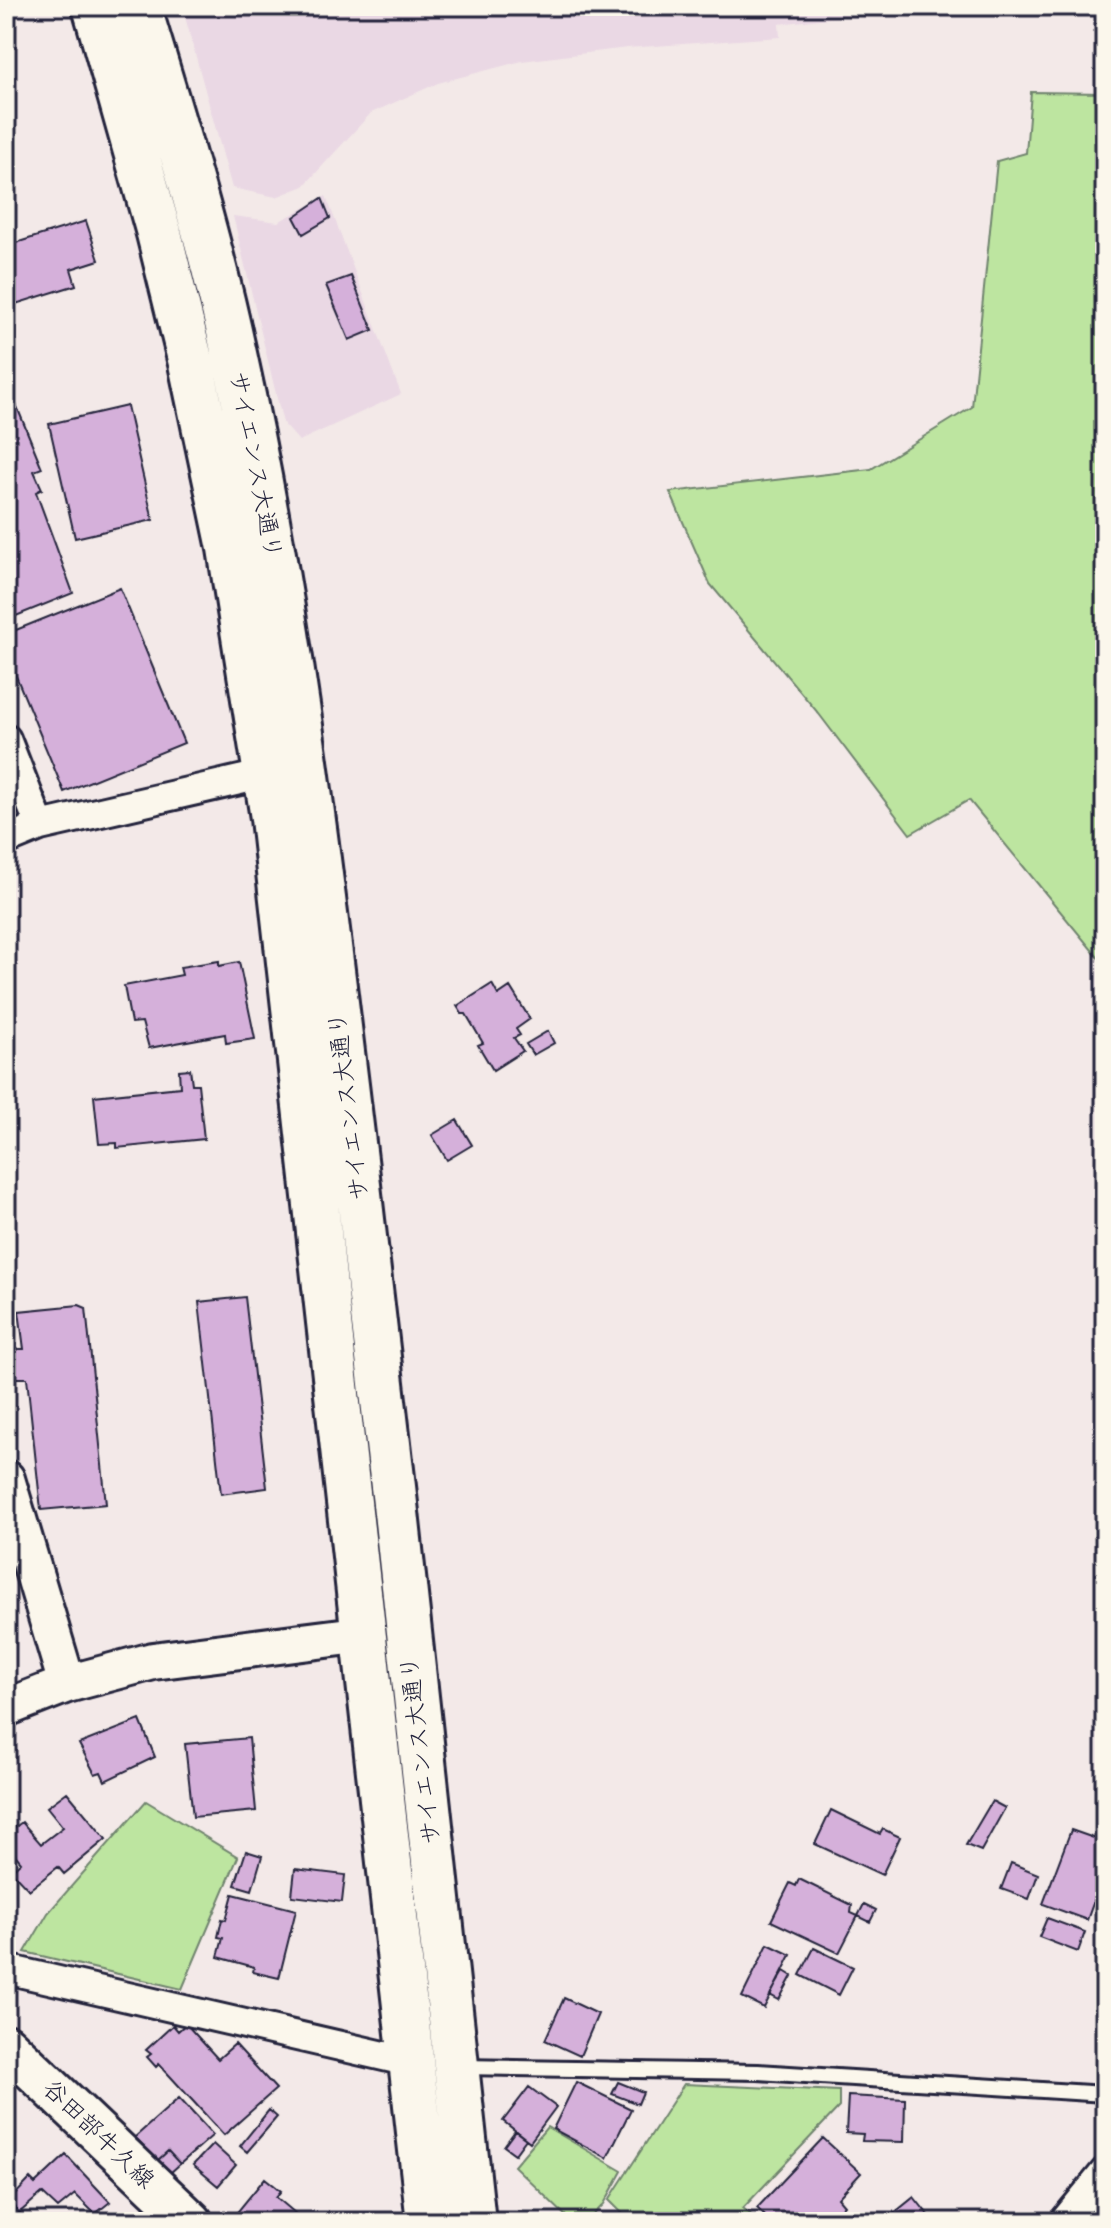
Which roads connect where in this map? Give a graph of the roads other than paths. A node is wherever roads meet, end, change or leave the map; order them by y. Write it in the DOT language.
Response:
graph roads {
  1 [pos="95,6"];
  2 [pos="138,6"];
  3 [pos="191,179"];
  4 [pos="148,191"];
  5 [pos="6,739"];
  6 [pos="266,774"];
  7 [pos="40,826"];
  8 [pos="6,840"];
  9 [pos="6,1479"];
  10 [pos="365,1634"];
  11 [pos="67,1684"];
  12 [pos="6,1708"];
  13 [pos="6,1969"];
  14 [pos="6,2045"];
  15 [pos="410,2062"];
  16 [pos="457,2067"];
  17 [pos="1105,2094"];
  18 [pos="1105,2172"];
  19 [pos="192,2222"];
  20 [pos="429,2222"];
  21 [pos="473,2222"];
  22 [pos="1064,2222"];
  1 -- 4 [label="main road, サイエンス大通り"];
  2 -- 3 [label="main road, サイエンス大通り"];
  3 -- 4 [label="main road"];
  3 -- 16 [label="main road, サイエンス大通り"];
  4 -- 6 [label="main road, サイエンス大通り"];
  5 -- 7 [label="street"];
  6 -- 7 [label="street"];
  6 -- 10 [label="main road, サイエンス大通り"];
  7 -- 8 [label="street"];
  9 -- 11 [label="street"];
  10 -- 11 [label="street"];
  10 -- 15 [label="main road, サイエンス大通り"];
  11 -- 12 [label="street"];
  13 -- 15 [label="street"];
  14 -- 19 [label="main road, 谷田部牛久線"];
  15 -- 20 [label="main road, サイエンス大通り"];
  16 -- 17 [label="lane"];
  16 -- 21 [label="main road, サイエンス大通り"];
  18 -- 22 [label="street"];
}
